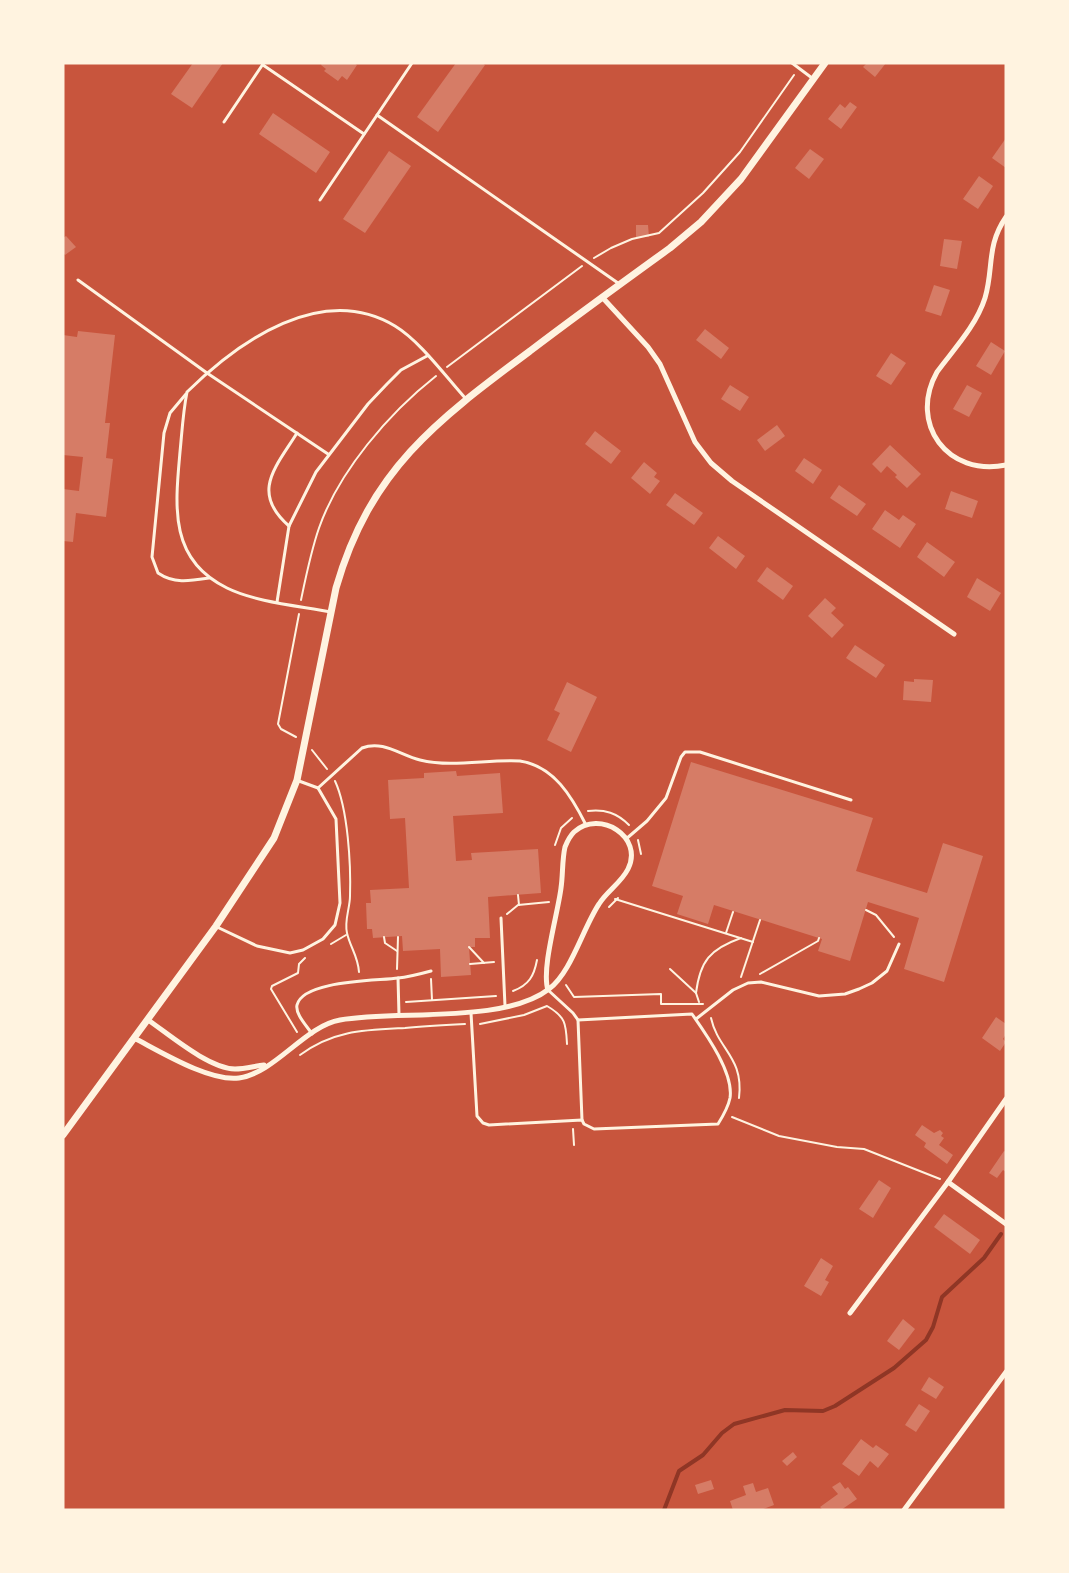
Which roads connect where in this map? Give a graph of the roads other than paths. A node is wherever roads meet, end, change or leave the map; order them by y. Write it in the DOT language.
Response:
graph roads {
  1 [pos="412,63"];
  2 [pos="792,63"];
  3 [pos="825,63"];
  4 [pos="264,64"];
  5 [pos="814,79"];
  6 [pos="377,115"];
  7 [pos="224,122"];
  8 [pos="364,134"];
  9 [pos="320,200"];
  10 [pos="1006,217"];
  11 [pos="78,280"];
  12 [pos="620,284"];
  13 [pos="602,297"];
  14 [pos="427,356"];
  15 [pos="207,373"];
  16 [pos="187,392"];
  17 [pos="465,399"];
  18 [pos="297,433"];
  19 [pos="328,454"];
  20 [pos="1006,465"];
  21 [pos="289,526"];
  22 [pos="209,578"];
  23 [pos="277,602"];
  24 [pos="331,612"];
  25 [pos="954,634"];
  26 [pos="297,780"];
  27 [pos="318,788"];
  28 [pos="851,800"];
  29 [pos="586,825"];
  30 [pos="626,839"];
  31 [pos="501,918"];
  32 [pos="216,926"];
  33 [pos="899,944"];
  34 [pos="431,971"];
  35 [pos="398,978"];
  36 [pos="548,990"];
  37 [pos="505,1008"];
  38 [pos="471,1012"];
  39 [pos="399,1015"];
  40 [pos="696,1019"];
  41 [pos="148,1020"];
  42 [pos="578,1020"];
  43 [pos="312,1034"];
  44 [pos="134,1038"];
  45 [pos="269,1065"];
  46 [pos="1006,1099"];
  47 [pos="582,1120"];
  48 [pos="63,1135"];
  49 [pos="948,1182"];
  50 [pos="1006,1224"];
  51 [pos="850,1313"];
  52 [pos="1006,1372"];
  53 [pos="904,1510"];
  1 -- 6 [label="lane"];
  2 -- 5 [label="lane"];
  3 -- 5 [label="street"];
  4 -- 7 [label="lane"];
  4 -- 8 [label="lane"];
  5 -- 12 [label="street"];
  6 -- 8 [label="lane"];
  6 -- 12 [label="lane"];
  8 -- 9 [label="lane"];
  10 -- 20 [label="street"];
  11 -- 15 [label="lane"];
  12 -- 13 [label="street"];
  13 -- 17 [label="street"];
  13 -- 25 [label="street"];
  14 -- 15 [label="lane"];
  14 -- 17 [label="lane"];
  14 -- 19 [label="lane"];
  15 -- 16 [label="lane"];
  15 -- 18 [label="lane"];
  16 -- 22 [label="lane"];
  16 -- 22 [label="lane"];
  17 -- 24 [label="street"];
  18 -- 19 [label="lane"];
  18 -- 21 [label="lane"];
  19 -- 21 [label="lane"];
  21 -- 23 [label="lane"];
  22 -- 23 [label="lane"];
  23 -- 24 [label="lane"];
  24 -- 26 [label="street"];
  26 -- 27 [label="lane"];
  26 -- 32 [label="street"];
  27 -- 29 [label="lane"];
  27 -- 32 [label="lane"];
  28 -- 30 [label="lane"];
  29 -- 30 [label="street"];
  29 -- 36 [label="street"];
  30 -- 36 [label="street"];
  31 -- 37 [label="lane"];
  32 -- 41 [label="street"];
  33 -- 40 [label="lane"];
  34 -- 35 [label="lane"];
  35 -- 39 [label="lane"];
  35 -- 43 [label="lane"];
  36 -- 37 [label="street"];
  36 -- 42 [label="lane"];
  37 -- 38 [label="street"];
  38 -- 39 [label="street"];
  38 -- 47 [label="lane"];
  39 -- 43 [label="street"];
  40 -- 42 [label="lane"];
  40 -- 47 [label="lane"];
  41 -- 44 [label="street"];
  41 -- 45 [label="street"];
  42 -- 47 [label="lane"];
  43 -- 45 [label="street"];
  44 -- 45 [label="street"];
  44 -- 48 [label="street"];
  46 -- 49 [label="street"];
  49 -- 50 [label="street"];
  49 -- 51 [label="street"];
  52 -- 53 [label="street"];
}
